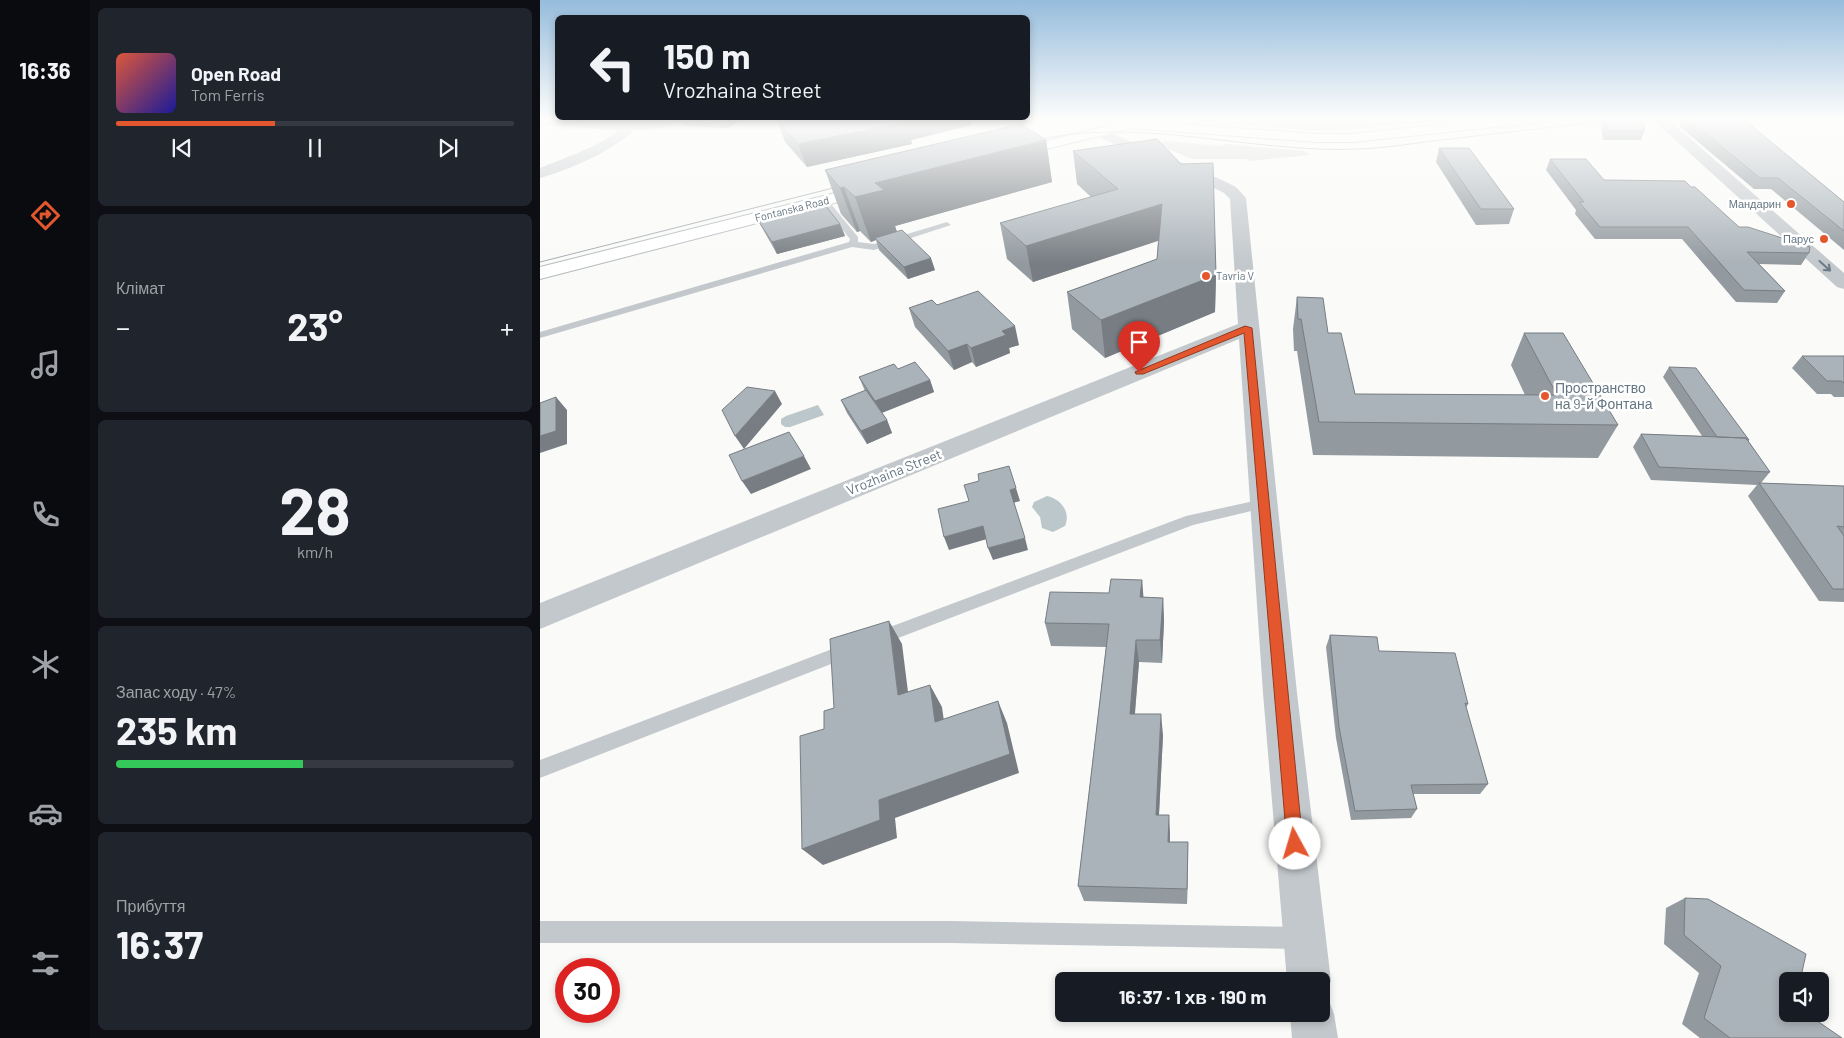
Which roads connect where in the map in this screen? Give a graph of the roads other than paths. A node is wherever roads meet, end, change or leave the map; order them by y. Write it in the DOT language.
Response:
graph roads {
  1 [pos="555,166"];
  2 [pos="1180,166"];
  3 [pos="1714,166"];
  4 [pos="540,173"];
  5 [pos="889,185"];
  6 [pos="824,201"];
  7 [pos="947,225"];
  8 [pos="852,244"];
  9 [pos="540,273"];
  10 [pos="1844,283"];
  11 [pos="1248,328"];
  12 [pos="540,335"];
  13 [pos="1263,504"];
  14 [pos="540,616"];
  15 [pos="540,769"];
  16 [pos="540,932"];
  17 [pos="1304,938"];
  18 [pos="1308,972"];
  19 [pos="1313,1022"];
  20 [pos="1315,1038"];
  1 -- 4 [label="street"];
  2 -- 11 [label="street"];
  3 -- 10 [label="street, one-way"];
  5 -- 6 [label="main road, Fontanska Road"];
  6 -- 8 [label="lane"];
  6 -- 9 [label="main road, Fontanska Road"];
  7 -- 8 [label="lane"];
  8 -- 12 [label="lane"];
  11 -- 13 [label="street"];
  11 -- 14 [label="street, Vrozhaina Street"];
  13 -- 15 [label="lane"];
  13 -- 17 [label="street"];
  16 -- 17 [label="lane"];
  17 -- 18 [label="street"];
  19 -- 20 [label="street"];
}
